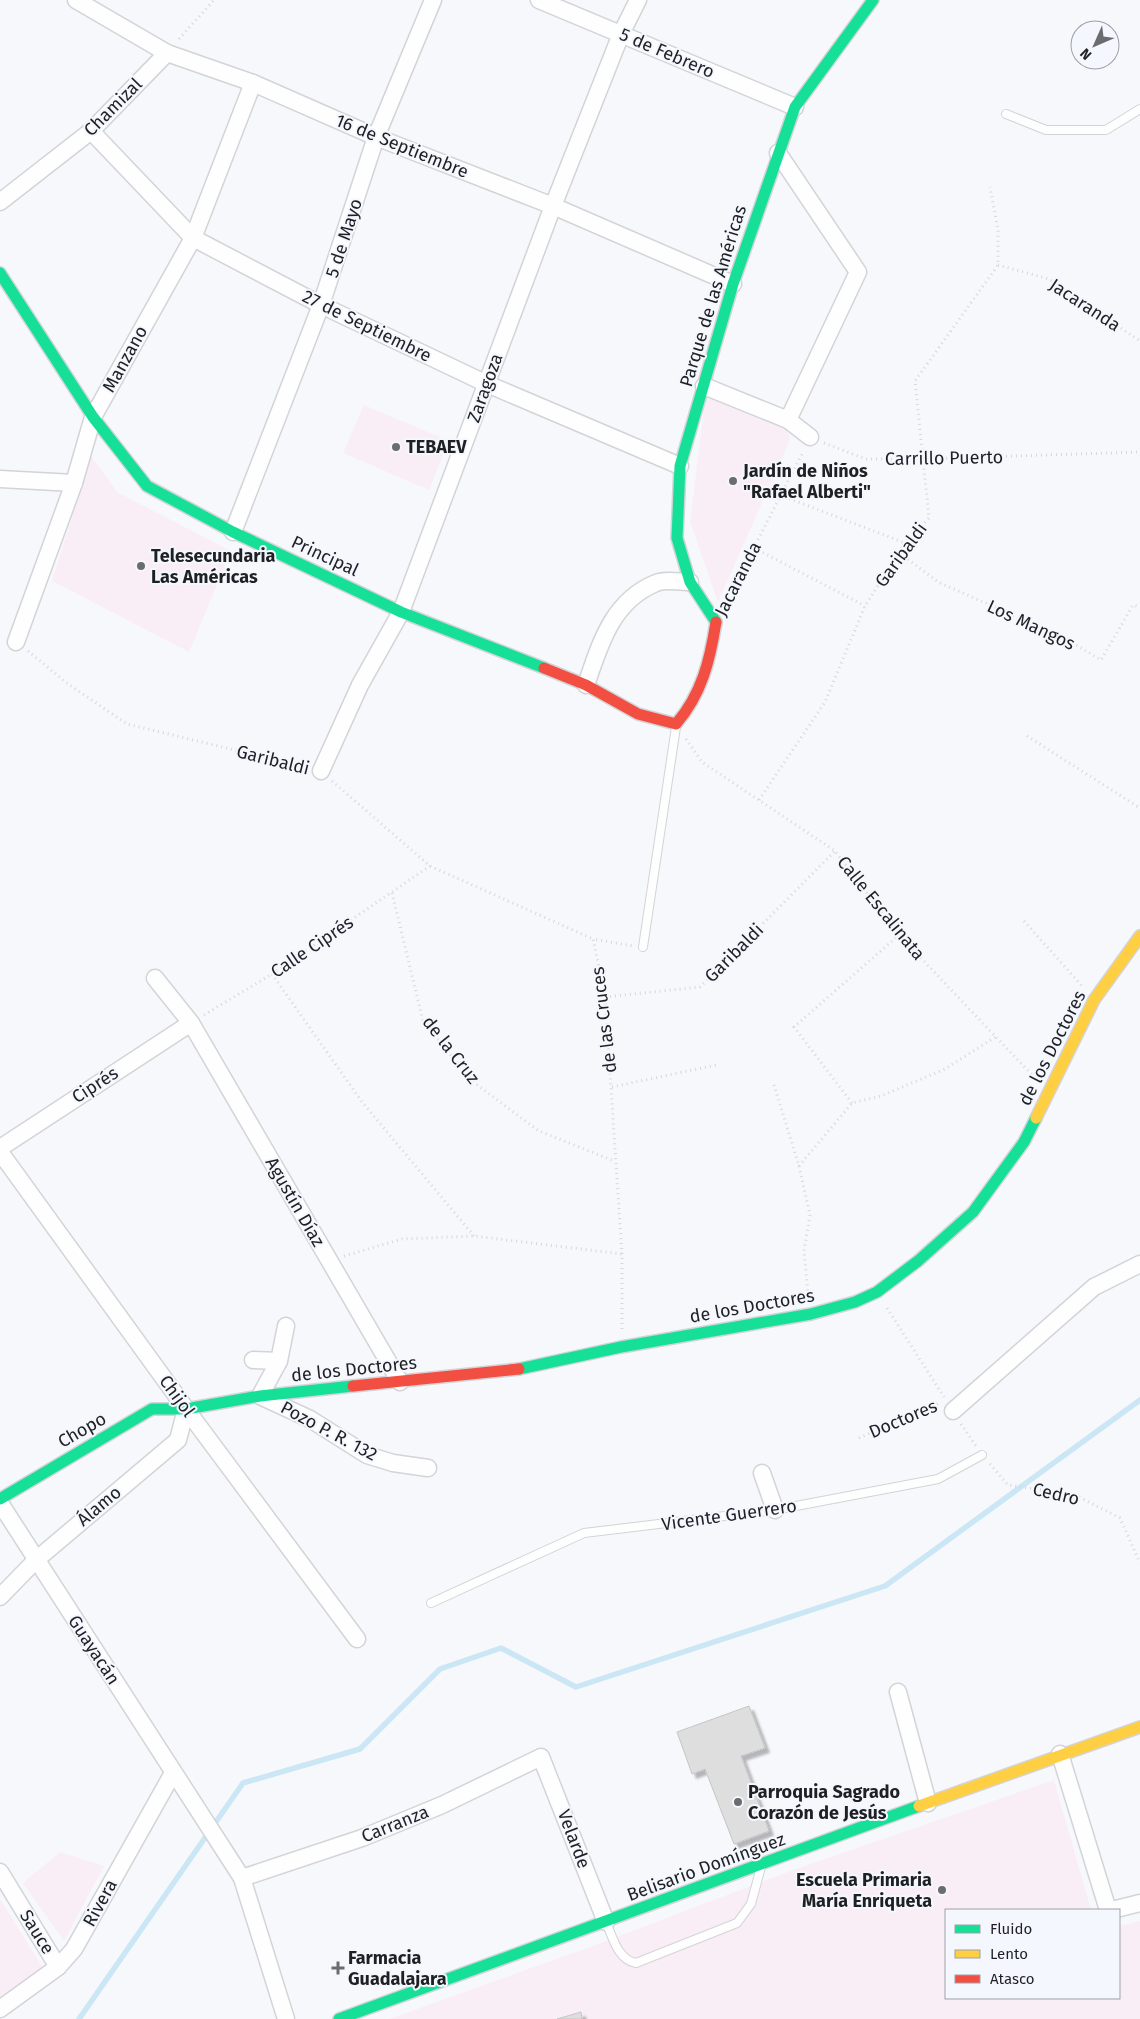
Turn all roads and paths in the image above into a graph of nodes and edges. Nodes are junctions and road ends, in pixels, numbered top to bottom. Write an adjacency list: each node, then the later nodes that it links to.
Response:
1 (76, 0): 8 (street, 16 de Septiembre)
2 (214, 0): 8 (path)
3 (433, 0): 14 (street, 5 de Mayo)
4 (539, 0): 7 (street, 5 de Febrero)
5 (638, 0): 7 (street, Zaragoza)
6 (874, 0): 10 (street, Parque de las Américas)
7 (621, 34): 10 (street, 5 de Febrero); 18 (street, Zaragoza)
8 (167, 53): 9 (street, 16 de Septiembre); 13 (street, Chamizal)
9 (253, 83): 14 (street, 16 de Septiembre); 19 (street, Manzano)
10 (795, 107): 15 (street, Parque de las Américas)
11 (1140, 109): 12 (lane)
12 (1006, 114)
13 (91, 131): 17 (street, Chamizal); 19 (street, 27 de Septiembre)
14 (376, 138): 18 (street, 16 de Septiembre); 23 (street, 5 de Mayo)
15 (778, 153): 22 (street, Parque de las Américas); 28 (street)
16 (990, 187): 20 (path)
17 (0, 202)
18 (553, 206): 22 (street, 16 de Septiembre); 25 (street, Zaragoza)
19 (193, 238): 23 (street, 27 de Septiembre); 27 (street, Manzano)
20 (998, 265): 24 (path, Jacaranda); 31 (path, Garibaldi)
21 (0, 273): 27 (street, Principal)
22 (732, 284): 26 (street, Parque de las Américas)
23 (322, 306): 25 (street, 27 de Septiembre); 36 (street, 5 de Mayo)
24 (1140, 341)
25 (487, 384): 32 (street, 27 de Septiembre); 43 (street, Zaragoza)
26 (704, 386): 28 (street); 32 (street, Parque de las Américas)
27 (93, 417): 34 (street, Manzano); 36 (street, Principal)
28 (788, 420): 29 (street)
29 (810, 437): 31 (path, Carrillo Puerto); 35 (path, Jacaranda)
30 (1140, 452): 31 (path, Carrillo Puerto)
31 (923, 459): 37 (path, Garibaldi)
32 (680, 466): 40 (street, Parque de las Américas)
33 (0, 479): 34 (street)
34 (74, 483): 45 (street, Manzano)
35 (780, 495): 37 (path); 38 (path, Jacaranda)
36 (233, 532): 43 (street, Principal)
37 (905, 543): 39 (path, Garibaldi)
38 (754, 548): 41 (path); 44 (path, Jacaranda)
39 (900, 553): 41 (path, Garibaldi); 42 (path, Los Mangos)
40 (690, 582): 44 (street, Parque de las Américas); 46 (street)
41 (864, 606): 50 (path, Garibaldi)
42 (1140, 607)
43 (401, 612): 46 (street, Principal); 49 (street, Zaragoza)
44 (716, 621): 47 (street, Jacaranda)
45 (16, 642): 49 (path, Garibaldi)
46 (586, 684): 47 (street, Principal)
47 (676, 724): 50 (path, Calle Escalinata); 59 (lane)
48 (1027, 736): 51 (path)
49 (321, 771): 53 (path, Garibaldi)
50 (759, 800): 52 (path, Calle Escalinata)
51 (1140, 808)
52 (835, 851): 56 (path, Calle Escalinata); 62 (path, Garibaldi)
53 (430, 866): 54 (path, Calle Ciprés); 58 (path, Garibaldi)
54 (392, 892): 60 (path, Calle Ciprés); 73 (path, de la Cruz)
55 (1024, 921): 63 (path)
56 (899, 936): 65 (path, Calle Escalinata); 70 (path)
57 (1140, 936): 63 (street, de los Doctores)
58 (593, 939): 59 (path, de las Cruces); 62 (path, de las Cruces)
59 (643, 947)
60 (272, 974): 64 (path, Calle Ciprés); 75 (path)
61 (155, 978): 64 (street, Agustín Díaz)
62 (605, 997): 68 (path, de las Cruces)
63 (1094, 1000): 69 (street, de los Doctores)
64 (191, 1023): 71 (street, Ciprés); 77 (street, Agustín Díaz)
65 (997, 1036): 69 (path, Calle Escalinata); 70 (path)
66 (716, 1064): 68 (path)
67 (774, 1085): 74 (path)
68 (612, 1087): 73 (path, de las Cruces)
69 (1049, 1092): 79 (street, de los Doctores)
70 (852, 1103): 74 (path)
71 (0, 1148)
72 (0, 1152): 88 (street, Chijol)
73 (615, 1161): 76 (path, de las Cruces)
74 (799, 1166): 80 (path)
75 (474, 1236): 76 (path); 77 (path)
76 (622, 1254): 82 (path, de las Cruces)
77 (329, 1260): 85 (street, Agustín Díaz)
78 (1140, 1264): 87 (street)
79 (877, 1292): 80 (street, de los Doctores); 87 (path)
80 (811, 1314): 82 (street, de los Doctores)
81 (286, 1326): 84 (street)
82 (621, 1347): 85 (street, de los Doctores)
83 (253, 1360): 84 (street)
84 (279, 1361): 86 (street)
85 (400, 1382): 86 (street, de los Doctores)
86 (260, 1396): 88 (street, de los Doctores); 91 (street, Pozo P. R. 132)
87 (950, 1406): 89 (path, Doctores); 90 (path)
88 (186, 1409): 93 (street, Chopo); 96 (street, Álamo); 100 (street, Chijol)
89 (859, 1438)
90 (982, 1455): 95 (lane, Vicente Guerrero); 97 (path, Cedro)
91 (428, 1468)
92 (762, 1473): 95 (street)
93 (0, 1498)
94 (0, 1503): 96 (street, Guayacán)
95 (775, 1510): 99 (lane, Vicente Guerrero)
96 (36, 1560): 98 (street, Álamo); 105 (street, Guayacán)
97 (1140, 1564)
98 (0, 1597)
99 (432, 1603)
100 (357, 1639)
101 (898, 1692): 106 (street)
102 (1140, 1726): 103 (street, Belisario Domínguez)
103 (1060, 1754): 106 (street, Belisario Domínguez); 111 (street)
104 (542, 1756): 109 (street, Carranza); 113 (street, Velarde)
105 (173, 1773): 109 (street, Guayacán); 114 (street, Rivera)
106 (928, 1803): 107 (street, Belisario Domínguez)
107 (761, 1865): 113 (street, Belisario Domínguez); 113 (lane)
108 (0, 1872): 114 (street, Sauce)
109 (242, 1878): 116 (street, Guayacán)
110 (1140, 1903): 112 (street)
111 (1108, 1909)
112 (1116, 1909)
113 (606, 1922): 117 (street, Belisario Domínguez)
114 (58, 1967): 115 (street, Rivera)
115 (0, 2009)
116 (286, 2019)
117 (339, 2019)

